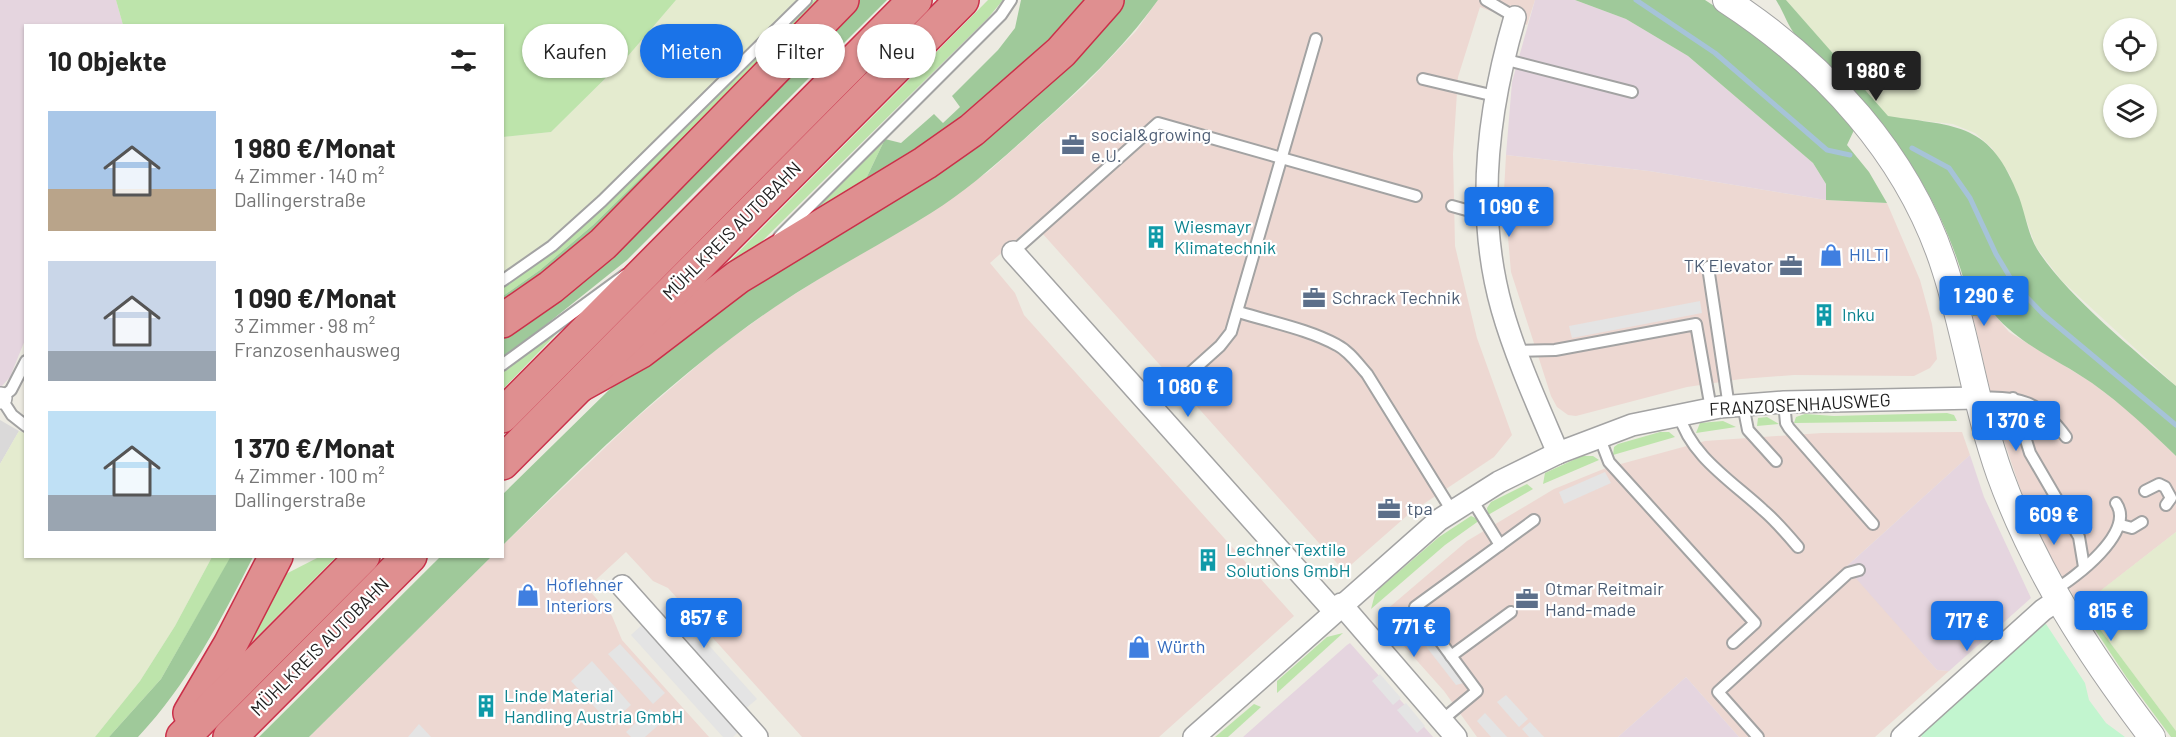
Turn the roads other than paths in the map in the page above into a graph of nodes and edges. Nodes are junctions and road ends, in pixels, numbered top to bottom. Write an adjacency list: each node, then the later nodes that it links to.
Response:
1 (806, 0): 23 (lane)
2 (842, 0): 25 (highway)
3 (915, 0): 20 (highway, MÜHLKREIS AUTOBAHN)
4 (962, 0): 29 (highway, MÜHLKREIS AUTOBAHN)
5 (1011, 0): 22 (lane)
6 (1107, 0): 22 (highway)
7 (1486, 0): 9 (lane)
8 (1726, 0): 31 (street)
9 (1515, 17): 11 (street)
10 (1316, 39): 15 (lane)
11 (1503, 59): 13 (lane); 14 (street)
12 (1423, 79): 14 (lane)
13 (1632, 92)
14 (1495, 96): 18 (street)
15 (1282, 159): 16 (lane); 19 (lane); 24 (lane)
16 (1416, 196)
17 (1452, 206): 18 (lane)
18 (1488, 216): 26 (street)
19 (1013, 252): 34 (street)
20 (662, 256): 27 (lane); 36 (highway, MÜHLKREIS AUTOBAHN)
21 (1708, 267): 35 (lane)
22 (738, 277): 29 (highway)
23 (504, 280)
24 (1239, 312): 34 (lane); 48 (lane)
25 (504, 320)
26 (1517, 351): 35 (lane); 41 (street)
27 (504, 363)
28 (24, 365): 30 (lane)
29 (580, 385): 42 (highway, MÜHLKREIS AUTOBAHN)
30 (1, 398): 38 (lane)
31 (1977, 398): 32 (lane); 33 (street, FRANZOSENHAUSWEG); 61 (street)
32 (2013, 398): 40 (lane); 58 (lane)
33 (1784, 402): 35 (street, FRANZOSENHAUSWEG); 51 (lane)
34 (1152, 407): 62 (street)
35 (1728, 407): 37 (street, FRANZOSENHAUSWEG); 43 (lane)
36 (504, 414)
37 (1679, 414): 39 (street, FRANZOSENHAUSWEG); 54 (lane)
38 (24, 424)
39 (1599, 436): 41 (street, FRANZOSENHAUSWEG); 64 (lane)
40 (2066, 437)
41 (1558, 453): 45 (street, FRANZOSENHAUSWEG)
42 (504, 461)
43 (1776, 461)
44 (2145, 491): 46 (lane)
45 (1471, 498): 48 (street, FRANZOSENHAUSWEG); 53 (lane)
46 (2166, 505)
47 (2121, 506): 52 (lane)
48 (1452, 511): 62 (street, FRANZOSENHAUSWEG)
49 (1534, 520): 53 (lane)
50 (2142, 522): 52 (lane)
51 (1873, 524)
52 (2121, 525): 58 (lane)
53 (1500, 545): 65 (lane)
54 (1798, 547)
55 (361, 558): 68 (highway, MÜHLKREIS AUTOBAHN)
56 (408, 558): 69 (highway, MÜHLKREIS AUTOBAHN)
57 (280, 559): 67 (highway)
58 (2084, 567): 61 (lane)
59 (1859, 570): 73 (lane)
60 (622, 586): 70 (street)
61 (2055, 595): 74 (street); 75 (street)
62 (1338, 608): 66 (street); 71 (street, FRANZOSENHAUSWEG)
63 (1511, 612): 65 (lane)
64 (1733, 643)
65 (1451, 656): 66 (lane)
66 (1442, 720): 72 (street)
67 (177, 737)
68 (183, 737)
69 (230, 737)
70 (757, 737)
71 (1194, 737)
72 (1456, 737)
73 (1758, 737)
74 (1902, 737)
75 (2152, 737)

